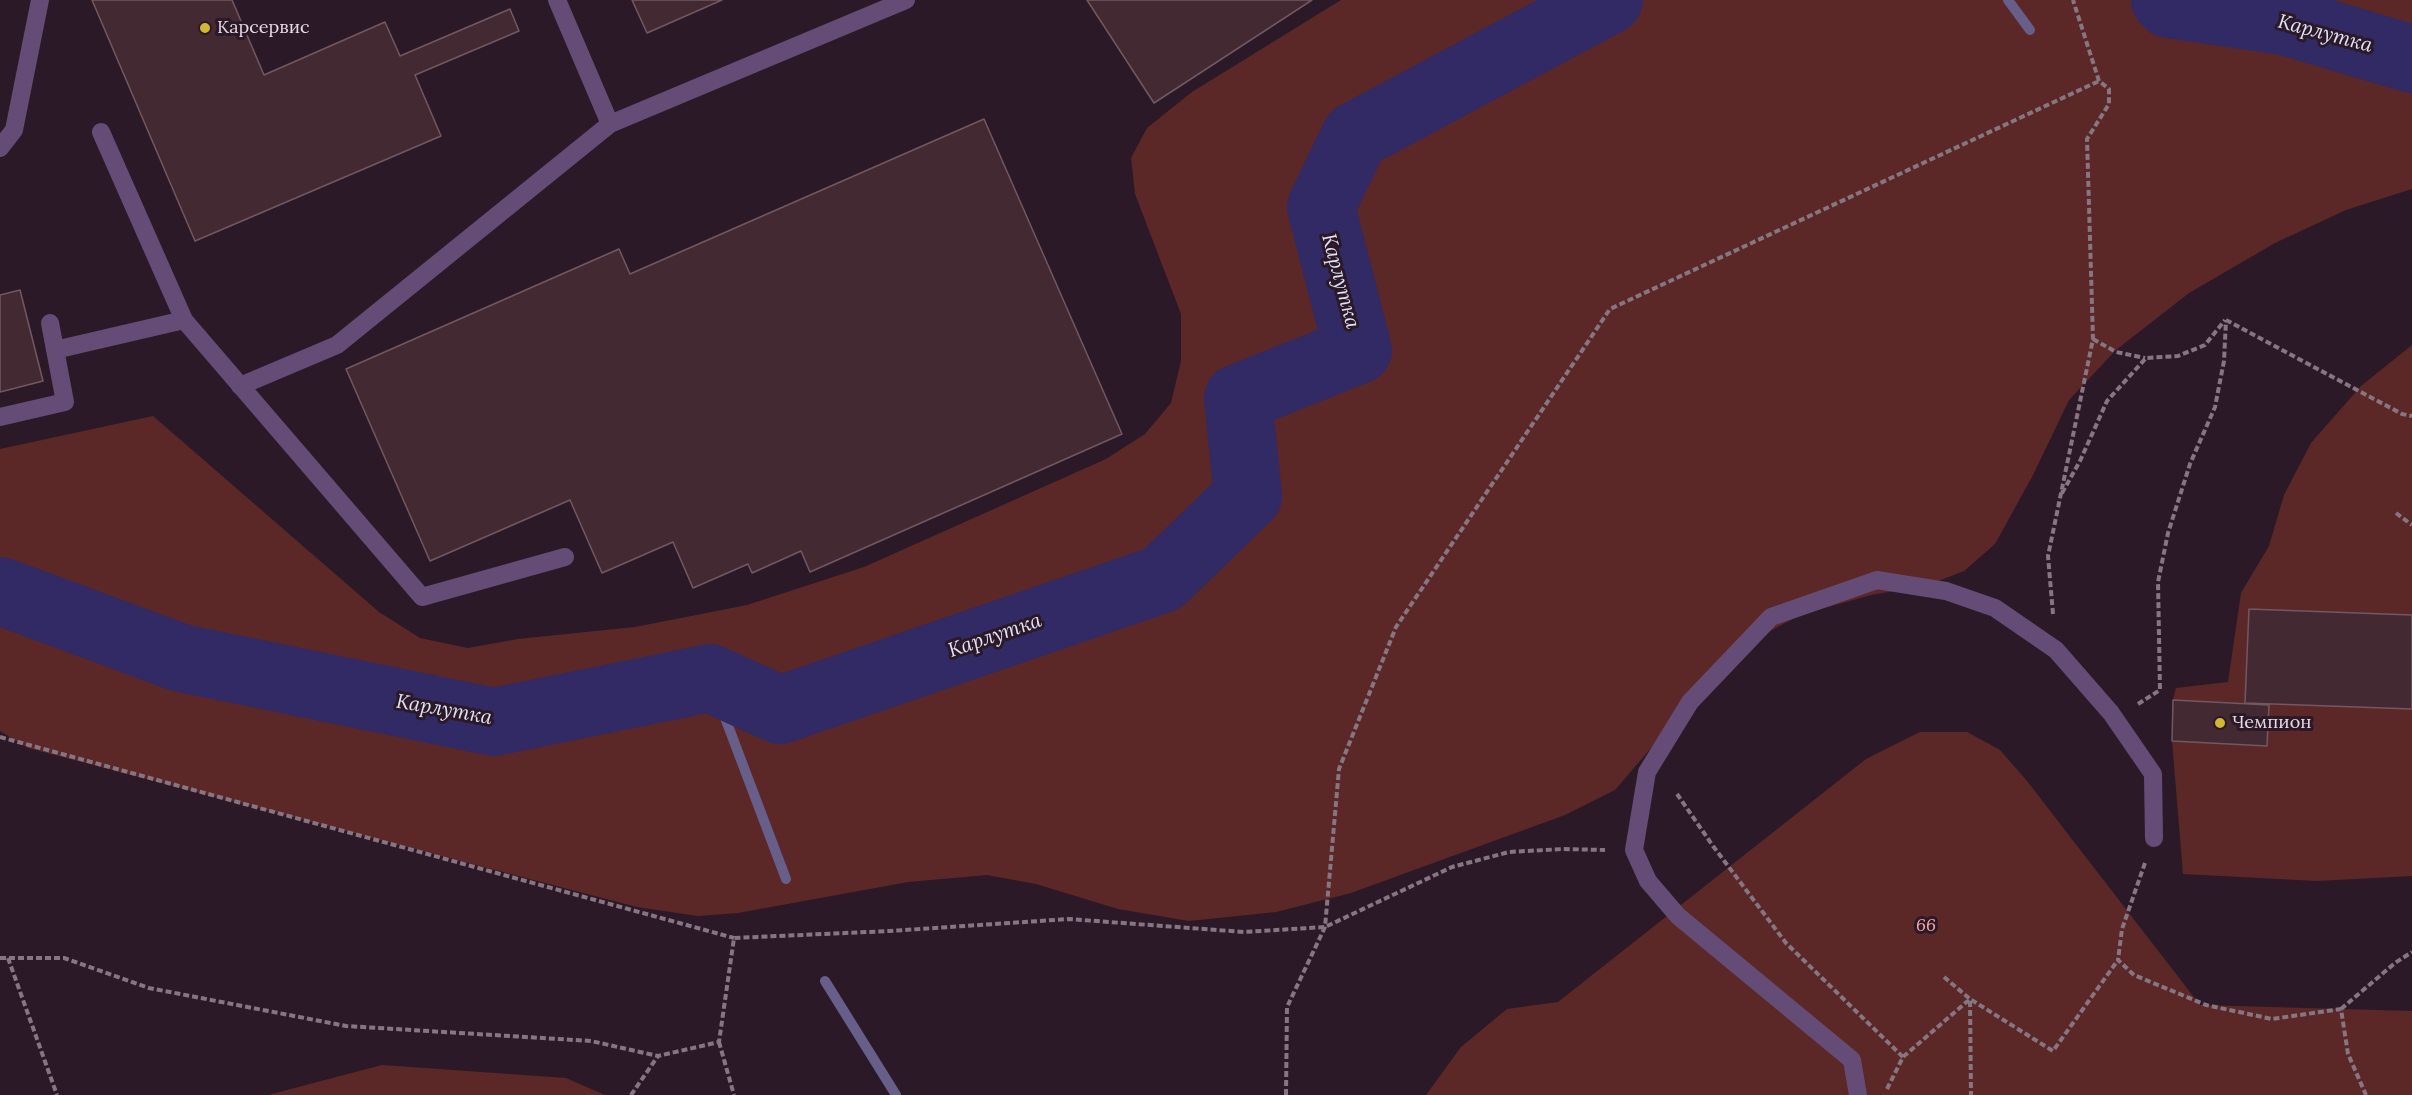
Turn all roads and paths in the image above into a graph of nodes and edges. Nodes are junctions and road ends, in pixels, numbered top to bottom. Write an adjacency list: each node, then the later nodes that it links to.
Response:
1 (40, 0): 8 (lane)
2 (557, 0): 6 (lane)
3 (906, 0): 6 (lane)
4 (2073, 1): 5 (path)
5 (2099, 81): 12 (path); 28 (path)
6 (610, 124): 15 (lane)
7 (101, 132): 9 (lane)
8 (0, 148)
9 (184, 320): 13 (lane); 15 (lane)
10 (2226, 320): 14 (path); 16 (path); 23 (path)
11 (50, 323): 13 (lane)
12 (2093, 339): 14 (path); 18 (path)
13 (56, 350): 17 (lane)
14 (2146, 358): 18 (path)
15 (240, 386): 21 (lane)
16 (2412, 416)
17 (0, 417)
18 (2061, 496): 22 (path)
19 (2396, 513): 20 (path)
20 (2412, 525)
21 (565, 557)
22 (2056, 650): 23 (lane); 27 (lane)
23 (2114, 719): 26 (lane)
24 (0, 736): 29 (path)
25 (1677, 794): 39 (path)
26 (2154, 838): 33 (path)
27 (1634, 850): 28 (path); 44 (lane)
28 (1325, 927): 29 (path); 43 (path)
29 (734, 938): 37 (path)
30 (2412, 952): 36 (path)
31 (0, 958): 32 (path)
32 (8, 958): 38 (path); 40 (path)
33 (2118, 960): 35 (path); 36 (path)
34 (1944, 977): 35 (path)
35 (1970, 999): 39 (path); 46 (path)
36 (2341, 1009): 47 (path)
37 (719, 1042): 38 (path); 42 (path)
38 (658, 1056): 41 (path)
39 (1903, 1057): 45 (path)
40 (57, 1095)
41 (631, 1095)
42 (734, 1095)
43 (1286, 1095)
44 (1858, 1095)
45 (1883, 1095)
46 (1971, 1095)
47 (2366, 1095)

